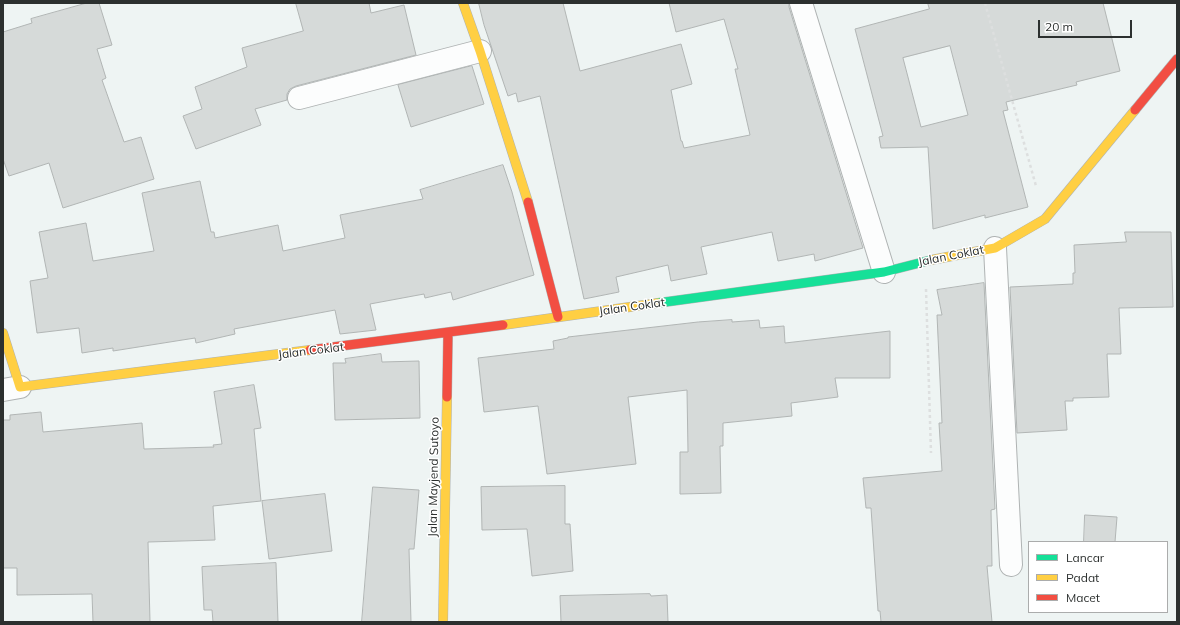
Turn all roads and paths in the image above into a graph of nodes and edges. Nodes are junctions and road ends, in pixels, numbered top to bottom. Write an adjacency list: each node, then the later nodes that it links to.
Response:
1 (463, 3): 4 (street)
2 (801, 3): 10 (street)
3 (985, 3): 7 (path)
4 (480, 51): 6 (street); 11 (street)
5 (1177, 59): 7 (street, Jalan Coklat)
6 (299, 98)
7 (1045, 219): 8 (street, Jalan Coklat)
8 (995, 248): 9 (street, Jalan Coklat); 16 (street)
9 (925, 261): 10 (street, Jalan Coklat); 15 (path)
10 (884, 272): 11 (street, Jalan Coklat)
11 (558, 317): 13 (street, Jalan Coklat)
12 (3, 333): 14 (street)
13 (448, 333): 14 (street, Jalan Coklat); 17 (street, Jalan Mayjend Sutoyo)
14 (11, 388)
15 (931, 453)
16 (1011, 565)
17 (443, 622)

